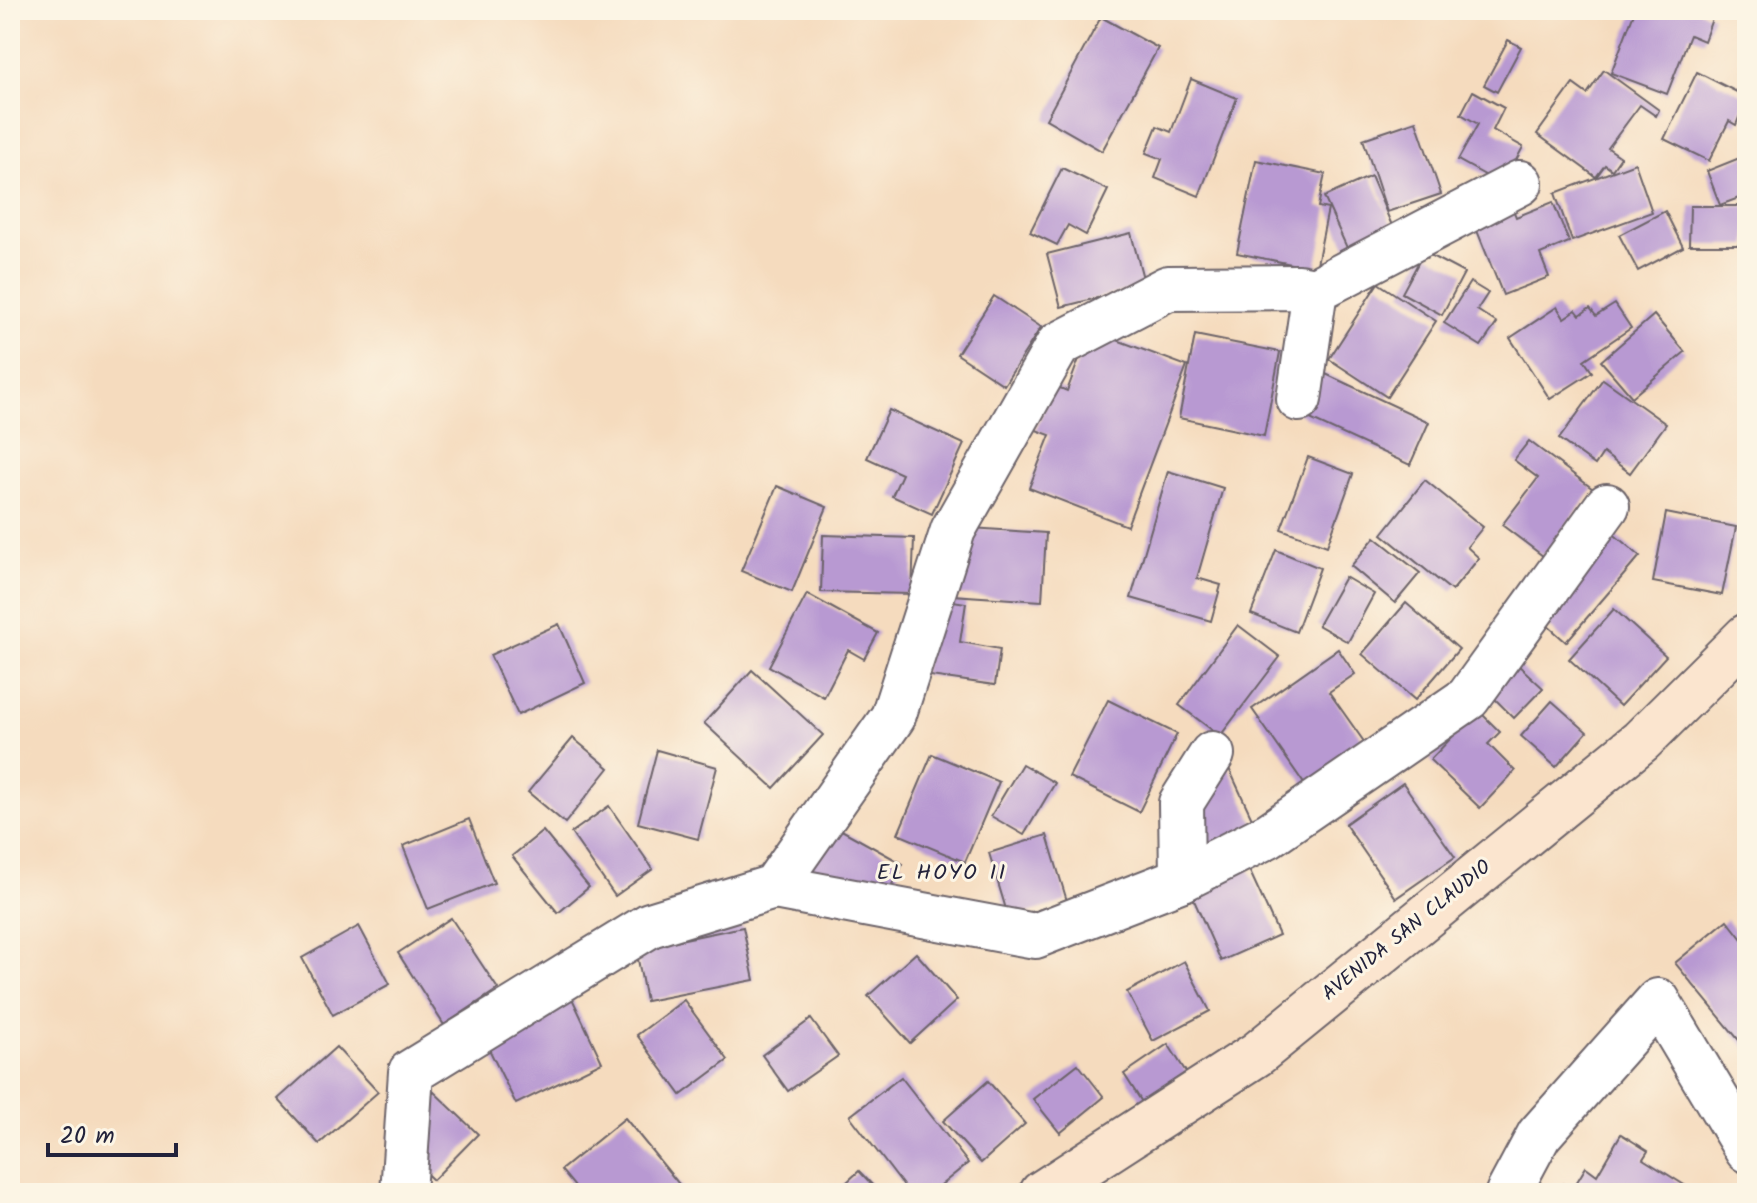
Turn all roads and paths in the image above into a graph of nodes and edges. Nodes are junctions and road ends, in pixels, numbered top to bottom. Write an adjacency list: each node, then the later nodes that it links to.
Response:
1 (1520, 183): 2 (street)
2 (1315, 290): 3 (street); 8 (street)
3 (1299, 399)
4 (1607, 506): 7 (street)
5 (1747, 636): 11 (street, AVENIDA SAN CLAUDIO)
6 (1212, 754): 7 (street)
7 (1182, 879): 8 (street)
8 (774, 887): 10 (street)
9 (1747, 1150): 12 (street)
10 (403, 1193)
11 (1042, 1193)
12 (1508, 1193)

